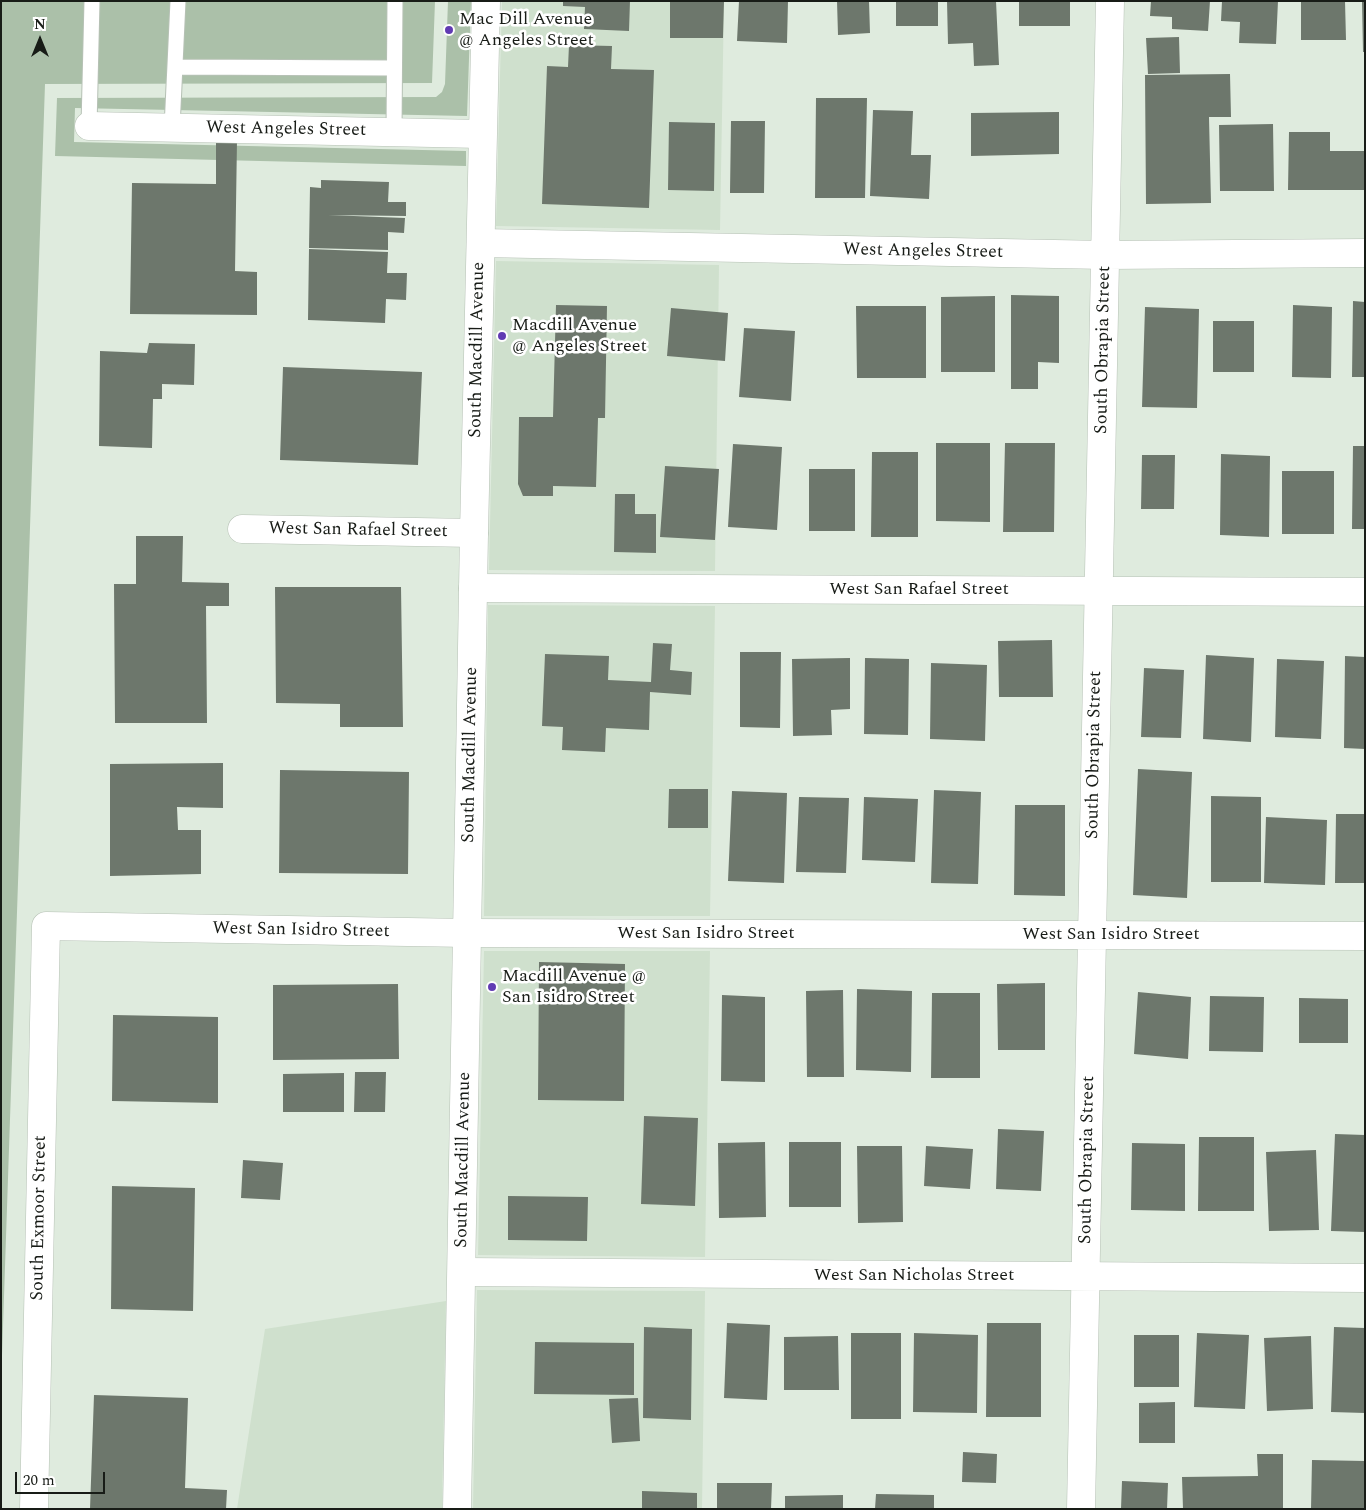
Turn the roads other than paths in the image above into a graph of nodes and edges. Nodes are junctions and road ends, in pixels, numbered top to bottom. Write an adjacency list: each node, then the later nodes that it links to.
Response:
1 (92, 1): 8 (lane)
2 (178, 1): 6 (lane)
3 (395, 1): 7 (lane)
4 (486, 1): 11 (street, South Macdill Avenue)
5 (1110, 1): 14 (street, South Obrapia Street)
6 (175, 67): 7 (lane); 9 (lane)
7 (393, 68): 10 (lane)
8 (89, 126): 9 (street, West Angeles Street)
9 (172, 128): 10 (street, West Angeles Street)
10 (394, 132): 11 (street, West Angeles Street)
11 (482, 134): 12 (street, South Macdill Avenue)
12 (481, 243): 14 (street, West Angeles Street); 16 (street, South Macdill Avenue)
13 (1365, 253): 14 (street, West Angeles Street)
14 (1106, 255): 18 (street, South Obrapia Street)
15 (242, 529): 16 (street, West San Rafael Street)
16 (474, 533): 17 (street, South Macdill Avenue)
17 (473, 588): 18 (street, West San Rafael Street); 21 (street, South Macdill Avenue)
18 (1098, 591): 19 (street, West San Rafael Street); 22 (street, South Obrapia Street)
19 (1365, 592)
20 (46, 926): 21 (street, West San Isidro Street); 27 (street, South Exmoor Street)
21 (468, 933): 22 (street, West San Isidro Street); 24 (street, South Macdill Avenue)
22 (1092, 934): 23 (street, West San Isidro Street); 25 (street, South Obrapia Street)
23 (1365, 936)
24 (462, 1272): 25 (street, West San Nicholas Street); 28 (street, South Macdill Avenue)
25 (1085, 1277): 26 (street, West San Nicholas Street); 29 (street, South Obrapia Street)
26 (1365, 1278)
27 (34, 1509)
28 (457, 1509)
29 (1081, 1509)

